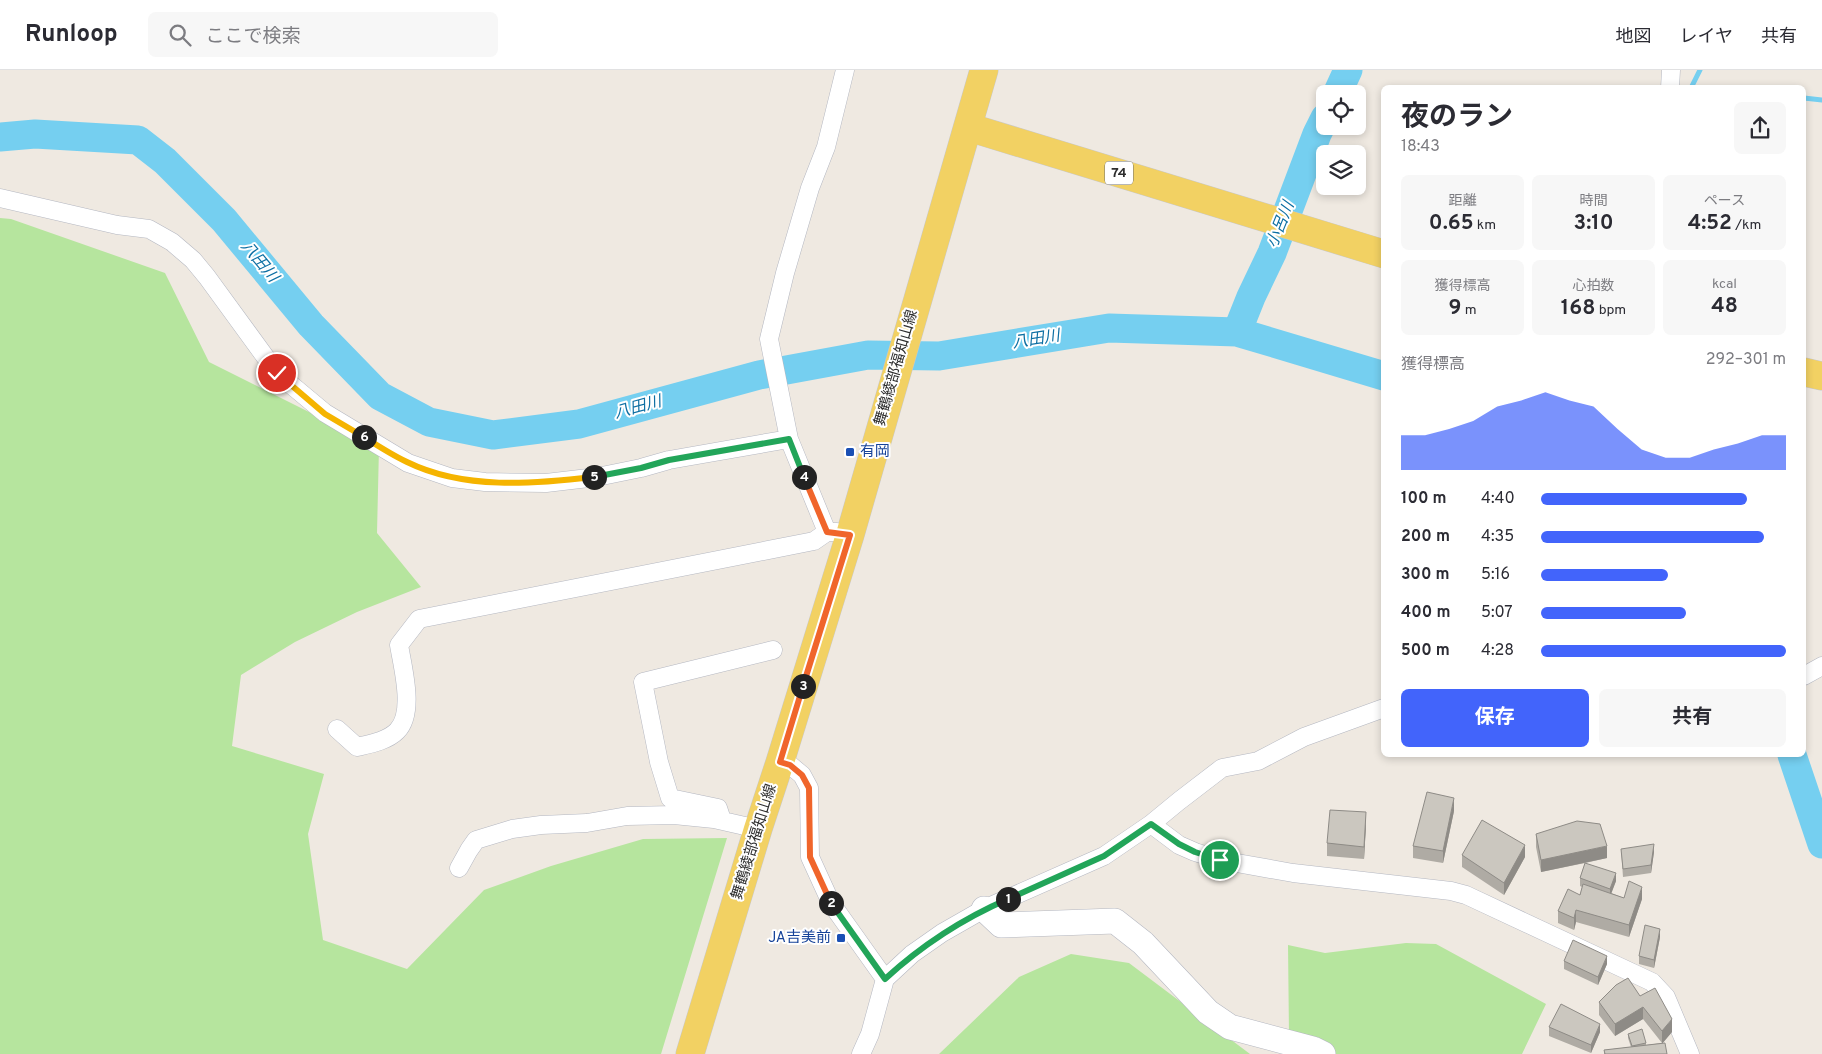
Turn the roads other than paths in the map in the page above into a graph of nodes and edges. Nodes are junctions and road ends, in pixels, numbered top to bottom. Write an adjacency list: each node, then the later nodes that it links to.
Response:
1 (845, 70): 10 (street)
2 (984, 70): 5 (main road, 舞鶴綾部福知山線)
3 (1671, 70): 4 (street)
4 (1670, 85)
5 (968, 126): 7 (main road, 74); 11 (main road, 舞鶴綾部福知山線)
6 (0, 198): 10 (street)
7 (1381, 253)
8 (1806, 372): 9 (main road)
9 (1822, 376)
10 (789, 439): 11 (street)
11 (838, 534): 16 (street); 17 (main road, 舞鶴綾部福知山線)
12 (773, 650): 18 (street)
13 (1822, 666): 14 (street)
14 (1806, 675)
15 (1381, 709): 19 (street)
16 (337, 729)
17 (780, 762): 20 (main road, 舞鶴綾部福知山線); 23 (street)
18 (722, 820): 20 (street); 21 (street)
19 (1151, 824): 22 (street); 27 (street)
20 (758, 829): 24 (main road, 舞鶴綾部福知山線)
21 (459, 868)
22 (984, 909): 23 (street); 26 (street)
23 (885, 979): 25 (street)
24 (690, 1054)
25 (862, 1054)
26 (1323, 1054)
27 (1690, 1054)

